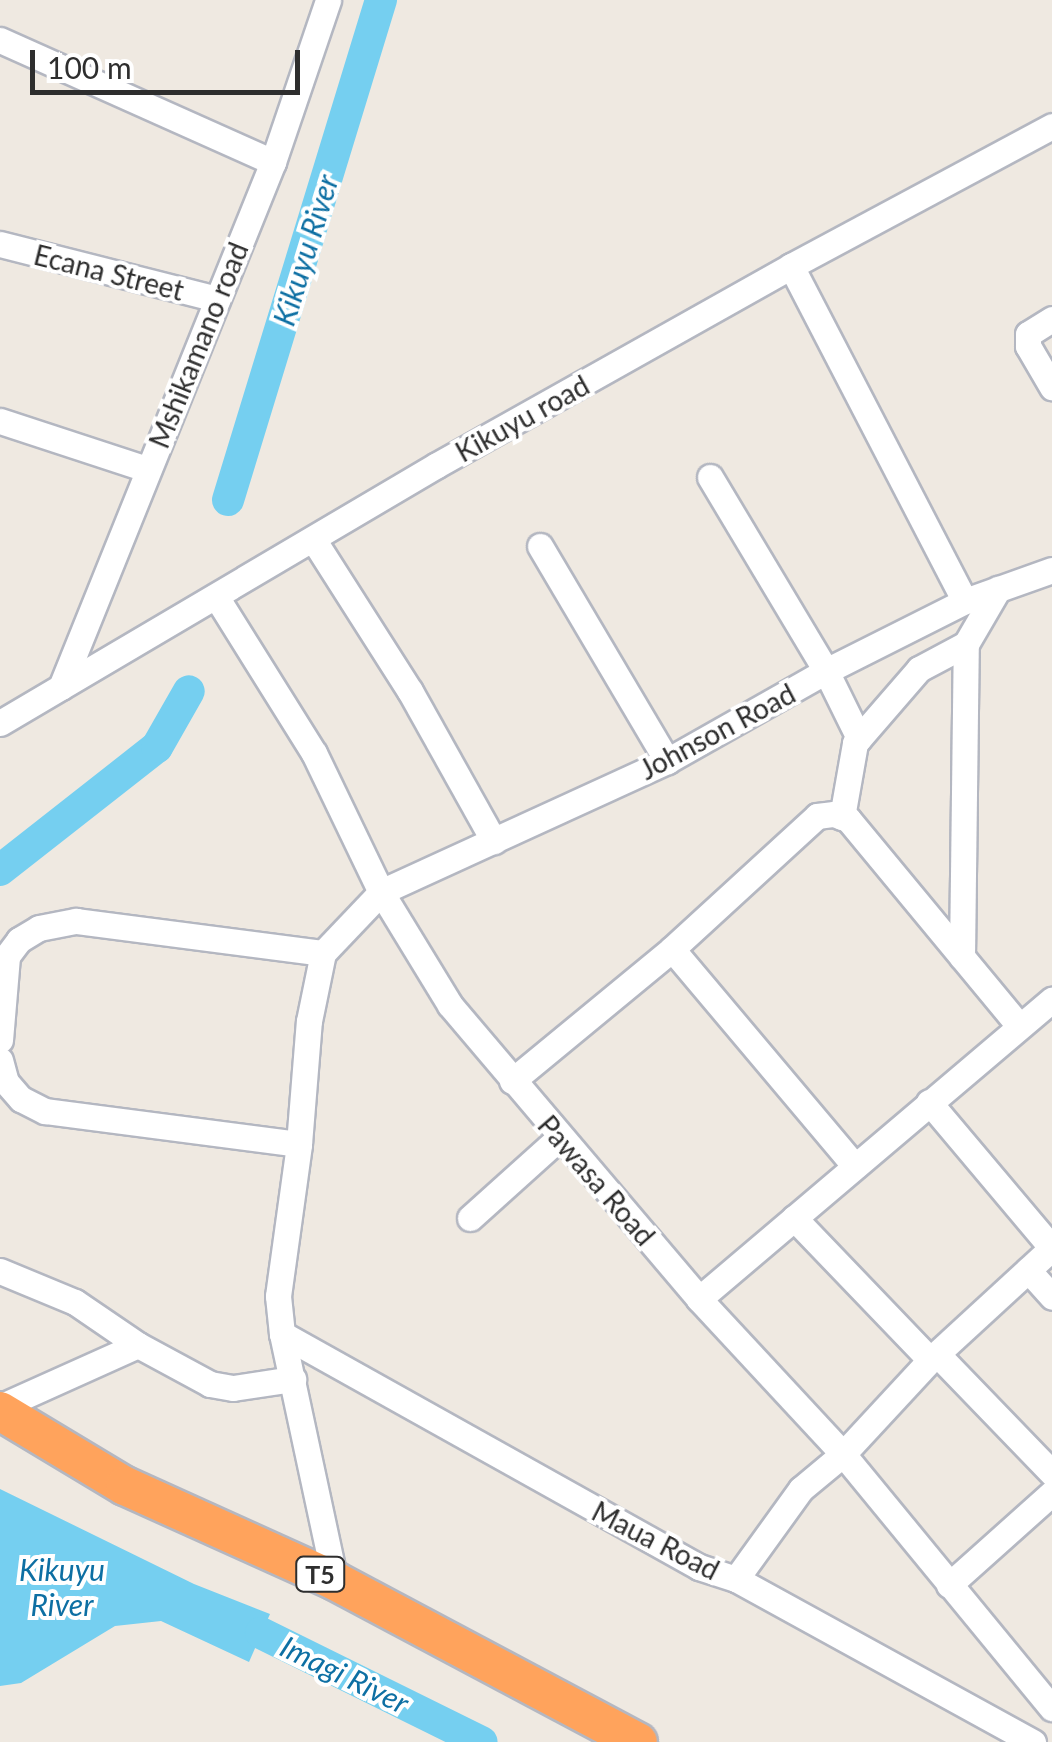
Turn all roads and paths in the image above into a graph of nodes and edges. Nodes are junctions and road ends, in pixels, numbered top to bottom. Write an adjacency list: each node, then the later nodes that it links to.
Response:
1 (328, 0): 4 (street, Mshikamano road)
2 (0, 40): 4 (street)
3 (1052, 126): 6 (street, Kikuyu road)
4 (273, 162): 7 (street, Mshikamano road)
5 (0, 244): 7 (street, Ecana Street)
6 (791, 266): 13 (street, Kikuyu road); 18 (street)
7 (218, 299): 11 (street, Mshikamano road)
8 (1052, 318): 9 (street)
9 (1052, 388)
10 (0, 421): 11 (street)
11 (147, 469): 21 (street, Mshikamano road)
12 (710, 477): 20 (street)
13 (314, 539): 17 (street, Kikuyu road); 26 (street)
14 (540, 546): 24 (street)
15 (1052, 570): 16 (street, Johnson Road)
16 (998, 589): 18 (street, Johnson Road); 19 (street)
17 (217, 598): 21 (street, Kikuyu road); 27 (street, Pawasa Road)
18 (965, 600): 20 (street, Johnson Road)
19 (966, 644): 23 (street); 30 (street)
20 (826, 671): 23 (street); 24 (street, Johnson Road)
21 (61, 687): 22 (street, Kikuyu road)
22 (0, 723)
23 (858, 738): 25 (street)
24 (666, 761): 26 (street, Johnson Road)
25 (842, 817): 28 (street); 30 (street)
26 (494, 841): 27 (street, Johnson Road)
27 (381, 892): 29 (street); 35 (street, Pawasa Road)
28 (672, 950): 35 (street); 39 (street)
29 (324, 953): 33 (street); 38 (street)
30 (962, 957): 32 (street)
31 (1052, 1000): 32 (street)
32 (1019, 1026): 36 (street)
33 (0, 1040)
34 (0, 1060): 38 (street)
35 (512, 1081): 37 (street, Pawasa Road)
36 (929, 1102): 39 (street); 42 (street)
37 (560, 1137): 40 (street); 46 (street, Pawasa Road)
38 (299, 1144): 47 (street)
39 (855, 1166): 41 (street)
40 (470, 1218)
41 (794, 1218): 46 (street); 49 (street)
42 (1052, 1248): 43 (street)
43 (1028, 1270): 45 (street); 49 (street)
44 (0, 1272): 48 (street)
45 (1052, 1297)
46 (699, 1298): 52 (street, Pawasa Road)
47 (282, 1334): 50 (street); 55 (street, Maua Road)
48 (138, 1345): 50 (street); 51 (street)
49 (934, 1357): 52 (street); 53 (street)
50 (293, 1379): 56 (street)
51 (0, 1409): 56 (highway, T5)
52 (843, 1454): 55 (street); 57 (street, Pawasa Road)
53 (1052, 1473)
54 (1052, 1493): 57 (street)
55 (736, 1579): 60 (street, Maua Road)
56 (335, 1580): 59 (highway, T5)
57 (949, 1585): 58 (street, Pawasa Road)
58 (1052, 1708)
59 (638, 1742)
60 (1032, 1742)

